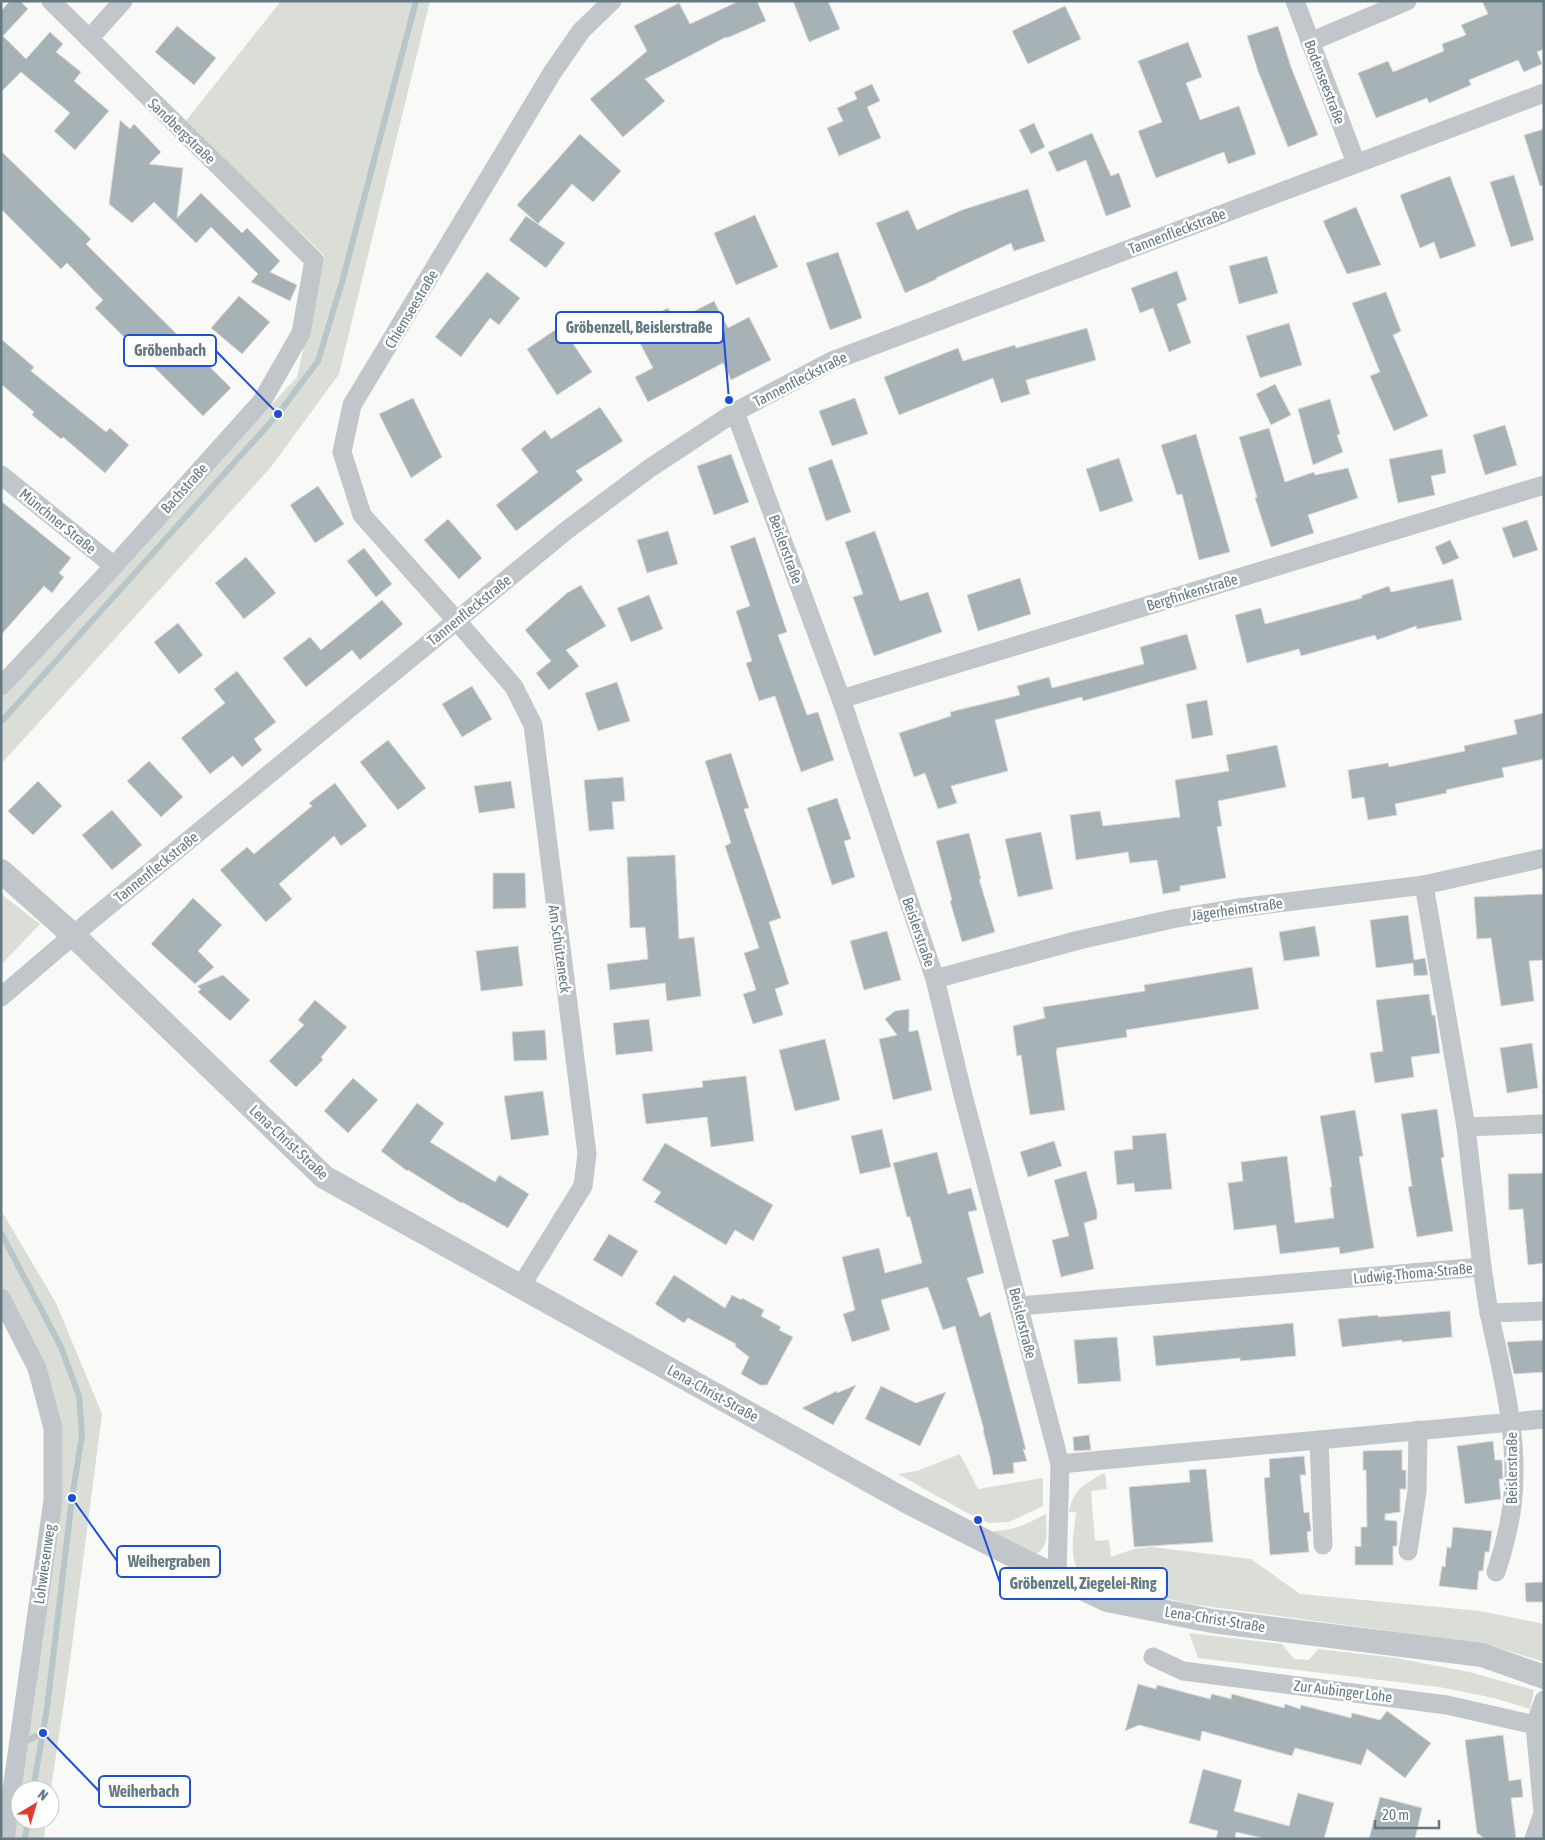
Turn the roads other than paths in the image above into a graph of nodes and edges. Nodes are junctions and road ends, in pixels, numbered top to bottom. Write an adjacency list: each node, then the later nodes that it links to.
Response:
1 (51, 1): 6 (street, Sandbergstraße)
2 (123, 1): 6 (street)
3 (612, 1): 15 (street, Chiemseestraße)
4 (1295, 1): 7 (street, Bodenseestraße)
5 (1407, 1): 7 (street)
6 (89, 39): 10 (street, Sandbergstraße)
7 (1310, 42): 9 (street, Bodenseestraße)
8 (1544, 93): 9 (street, Tannenfleckstraße)
9 (1356, 163): 11 (street, Tannenfleckstraße)
10 (314, 260): 14 (street, Bachstraße)
11 (735, 412): 15 (street, Tannenfleckstraße); 17 (street, Beislerstraße)
12 (1, 475): 14 (street, Münchner Straße)
13 (1544, 485): 17 (street, Bergfinkenstraße)
14 (114, 566): 16 (street, Bachstraße)
15 (456, 620): 21 (street, Tannenfleckstraße); 27 (street, Am Schützeneck)
16 (1, 686)
17 (841, 699): 22 (street, Beislerstraße)
18 (1544, 858): 20 (street, Jägerheimstraße)
19 (1, 871): 21 (street, Lena-Christ-Straße)
20 (1424, 885): 22 (street, Jägerheimstraße); 25 (street, Ludwig-Thoma-Straße)
21 (73, 935): 23 (street); 27 (street, Lena-Christ-Straße)
22 (935, 979): 29 (street, Beislerstraße)
23 (1, 997)
24 (1544, 1124): 25 (street)
25 (1466, 1128): 26 (street, Ludwig-Thoma-Straße)
26 (1482, 1267): 29 (street, Ludwig-Thoma-Straße); 31 (street, Beislerstraße)
27 (521, 1286): 40 (street, Lena-Christ-Straße)
28 (1, 1298): 45 (street, Lohwiesenweg)
29 (1019, 1306): 36 (street, Beislerstraße)
30 (1544, 1311): 31 (street)
31 (1489, 1314): 33 (street, Beislerstraße)
32 (1544, 1419): 33 (street)
33 (1511, 1422): 34 (street, Beislerstraße); 39 (street, Beislerstraße)
34 (1418, 1430): 35 (street, Beislerstraße); 38 (street)
35 (1319, 1440): 36 (street, Beislerstraße); 37 (street)
36 (1060, 1464): 40 (street, Beislerstraße)
37 (1323, 1545)
38 (1408, 1551)
39 (1496, 1572)
40 (1057, 1575): 42 (street, Lena-Christ-Straße)
41 (1153, 1657): 44 (street, Zur Aubinger Lohe)
42 (1544, 1677)
43 (1544, 1700): 44 (street)
44 (1535, 1725): 46 (street)
45 (5, 1839)
46 (1534, 1839)

